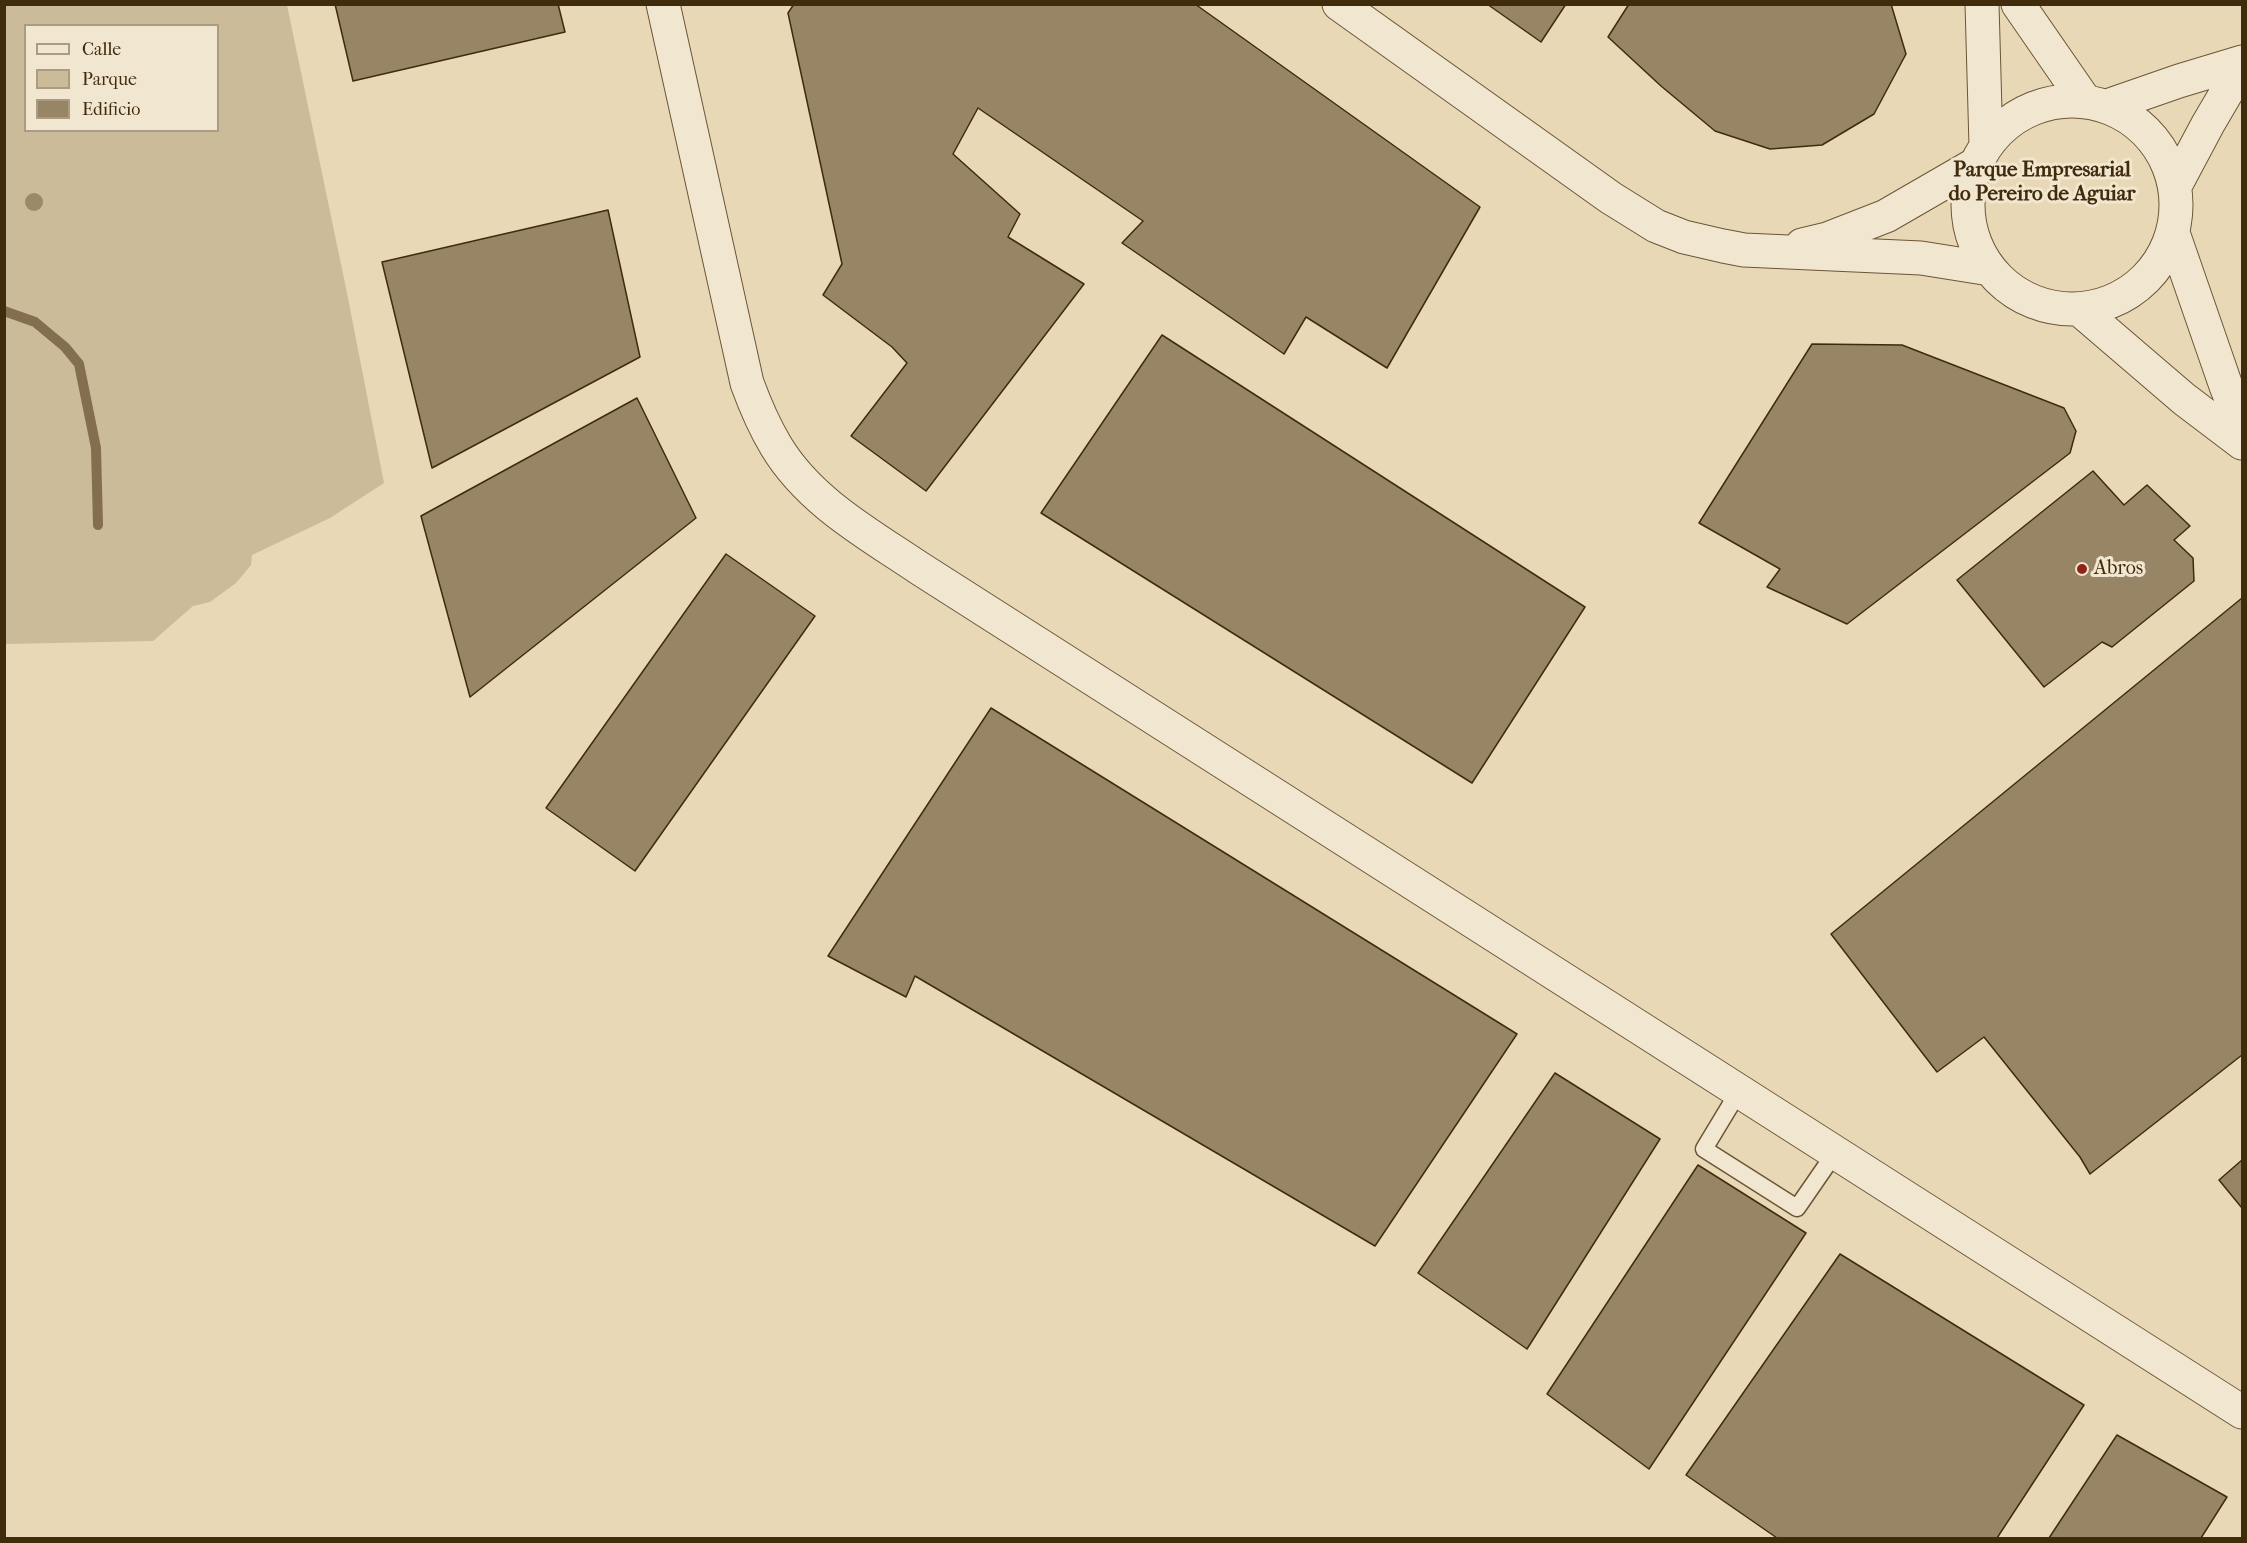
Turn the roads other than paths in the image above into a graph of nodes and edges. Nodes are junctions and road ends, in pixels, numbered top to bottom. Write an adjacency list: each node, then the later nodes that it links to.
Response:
1 (663, 4): 15 (street)
2 (1339, 4): 10 (street)
3 (1982, 4): 7 (street)
4 (2018, 4): 6 (street)
5 (2242, 64): 6 (street); 8 (street)
6 (2096, 104): 7 (street); 8 (street)
7 (1981, 155): 10 (street); 11 (street)
8 (2175, 186): 9 (street)
9 (2173, 233): 12 (street); 13 (street)
10 (1780, 251): 11 (street)
11 (1990, 269): 12 (street)
12 (2079, 309): 14 (street)
13 (2242, 427)
14 (2242, 442)
15 (1739, 1091): 16 (street); 16 (lane)
16 (1835, 1153): 17 (street)
17 (2242, 1412)

